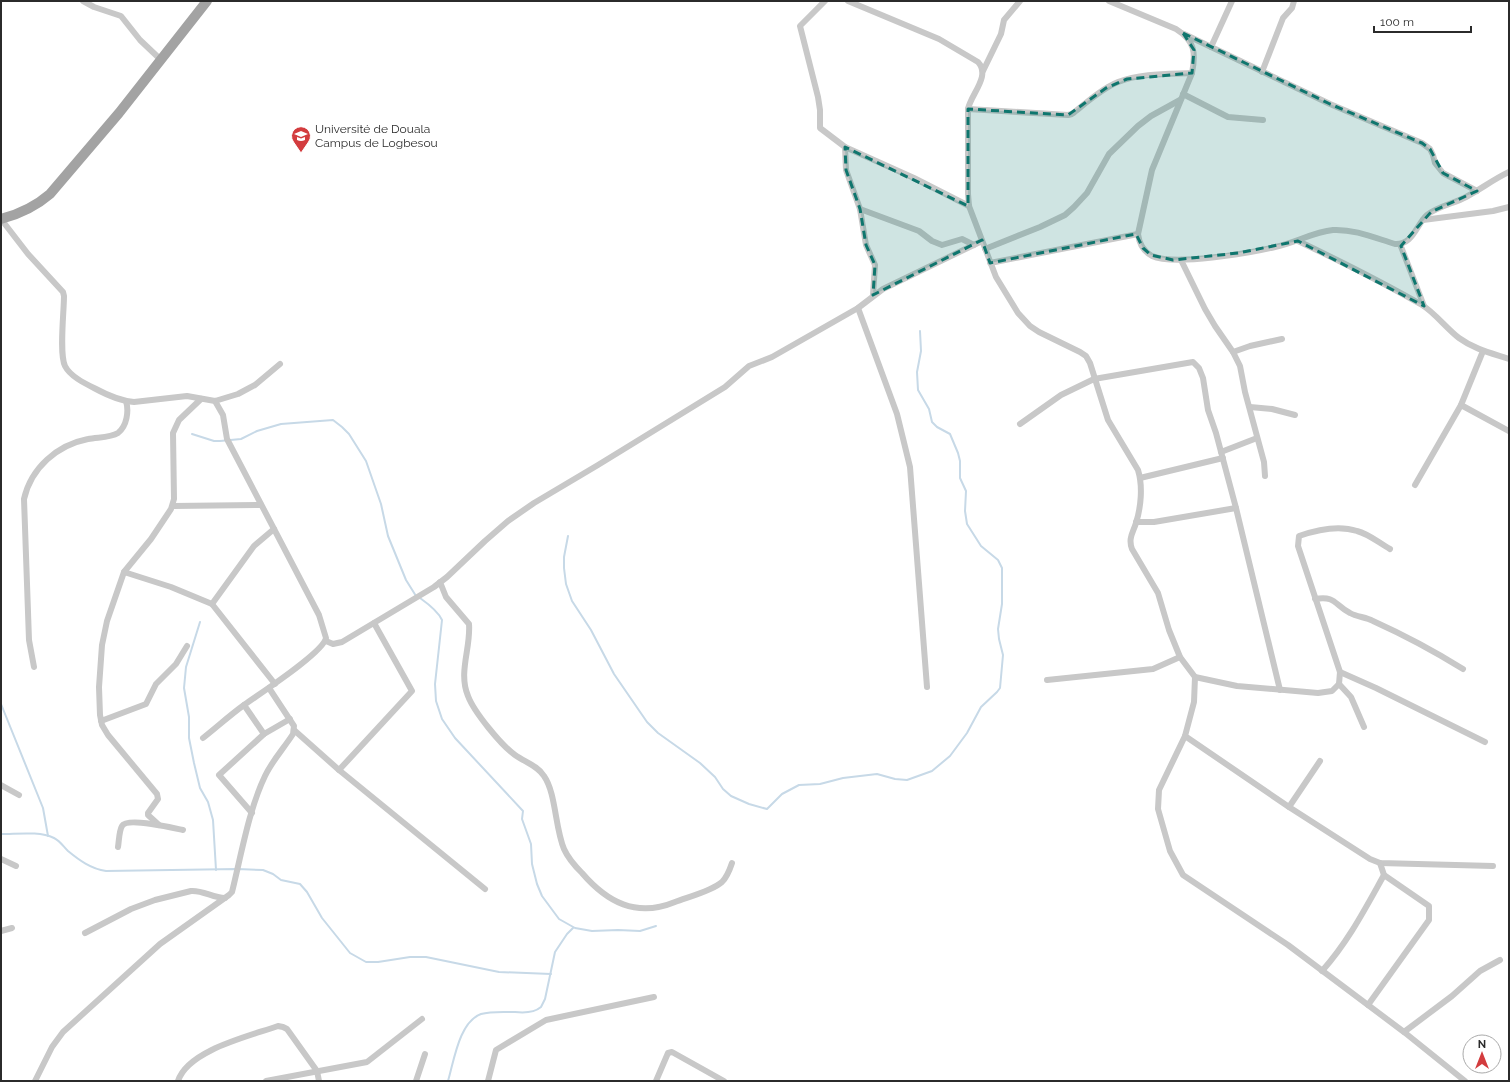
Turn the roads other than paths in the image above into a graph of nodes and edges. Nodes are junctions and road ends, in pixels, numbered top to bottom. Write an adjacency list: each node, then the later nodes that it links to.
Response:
1 (83, 1): 11 (street)
2 (207, 1): 11 (main road)
3 (825, 1): 18 (street)
4 (848, 1): 12 (street)
5 (1020, 1): 12 (street)
6 (1109, 1): 9 (street)
7 (1232, 1): 10 (street)
8 (1294, 1): 13 (street)
9 (1183, 33): 10 (street); 14 (street)
10 (1211, 47): 13 (street)
11 (160, 59): 24 (main road)
12 (984, 71): 16 (street)
13 (1262, 72): 20 (street)
14 (1192, 73): 15 (street); 16 (street)
15 (1181, 97): 17 (street); 26 (street); 31 (street)
16 (968, 109): 21 (street)
17 (1263, 120)
18 (845, 147): 21 (street); 23 (street)
19 (1509, 172): 20 (street)
20 (1477, 191): 25 (street)
21 (969, 206): 27 (street)
22 (1509, 207): 25 (street)
23 (860, 209): 30 (street); 34 (street)
24 (1, 219): 44 (street)
25 (1423, 220): 29 (street)
26 (1138, 234): 32 (street); 33 (street)
27 (982, 240): 30 (street); 31 (street)
28 (1298, 241): 29 (street); 32 (street); 35 (street)
29 (1400, 244): 35 (street)
30 (974, 245): 34 (street)
31 (985, 249): 33 (street)
32 (1181, 260): 39 (street)
33 (990, 263): 42 (street)
34 (873, 295): 36 (street)
35 (1424, 306): 38 (street)
36 (858, 308): 63 (street); 77 (street)
37 (1282, 339): 39 (street)
38 (1483, 351): 40 (street); 46 (street)
39 (1233, 352): 47 (street)
40 (1509, 359)
41 (280, 364): 45 (street)
42 (1094, 379): 49 (street); 52 (street); 54 (street)
43 (201, 399): 44 (street); 45 (street); 57 (street)
44 (126, 401): 70 (street)
45 (216, 401): 56 (street)
46 (1461, 405): 50 (street); 55 (street)
47 (1250, 407): 48 (street); 51 (street)
48 (1295, 415)
49 (1020, 424)
50 (1509, 431)
51 (1257, 438): 52 (street); 53 (street)
52 (1222, 455): 54 (street); 58 (street)
53 (1265, 476)
54 (1140, 478): 59 (street)
55 (1415, 485)
56 (261, 505): 57 (street); 60 (street)
57 (173, 506): 62 (street)
58 (1236, 508): 59 (street); 79 (street)
59 (1136, 522): 69 (street)
60 (274, 529): 65 (street); 67 (street)
61 (1390, 549): 64 (street)
62 (124, 572): 65 (street); 82 (street)
63 (440, 582): 66 (street); 99 (street)
64 (1315, 599): 71 (street); 72 (street)
65 (212, 604): 75 (street)
66 (374, 623): 67 (street); 90 (street)
67 (326, 642): 75 (street)
68 (187, 646): 82 (street)
69 (1180, 657): 73 (street); 74 (street)
70 (34, 667)
71 (1463, 669)
72 (1340, 672): 76 (street); 88 (street)
73 (1195, 677): 79 (street); 86 (street)
74 (1047, 680)
75 (275, 684): 78 (street)
76 (1339, 684): 79 (street); 83 (street)
77 (927, 687)
78 (269, 688): 80 (street); 81 (street)
79 (1280, 690)
80 (244, 705): 85 (street); 87 (street)
81 (290, 719): 84 (street); 85 (street)
82 (101, 721): 95 (street)
83 (1364, 728)
84 (294, 730): 90 (street); 94 (street)
85 (264, 734): 94 (street)
86 (1185, 736): 93 (street); 110 (street)
87 (203, 738)
88 (1485, 742)
89 (1320, 761): 93 (street)
90 (339, 770): 104 (street)
91 (1, 785): 92 (street)
92 (19, 795)
93 (1289, 807): 100 (street)
94 (252, 813): 105 (street)
95 (159, 825): 96 (street); 97 (street)
96 (183, 830)
97 (118, 847)
98 (1, 859): 101 (street)
99 (732, 863)
100 (1380, 863): 102 (street); 103 (street)
101 (16, 866)
102 (1493, 866)
103 (1384, 875): 110 (street); 112 (street)
104 (485, 889)
105 (225, 898): 108 (street); 117 (street)
106 (12, 928): 107 (street)
107 (1, 930)
108 (85, 933)
109 (1500, 960): 114 (street)
110 (1322, 971): 112 (street)
111 (654, 997): 122 (street)
112 (1368, 1005): 114 (street)
113 (422, 1019): 116 (street)
114 (1404, 1032): 125 (street)
115 (425, 1054): 121 (street)
116 (317, 1071): 118 (street); 119 (street); 120 (street)
117 (35, 1081)
118 (178, 1081)
119 (266, 1081)
120 (319, 1081)
121 (416, 1081)
122 (488, 1081)
123 (656, 1081): 124 (street)
124 (724, 1081)
125 (1465, 1081)

